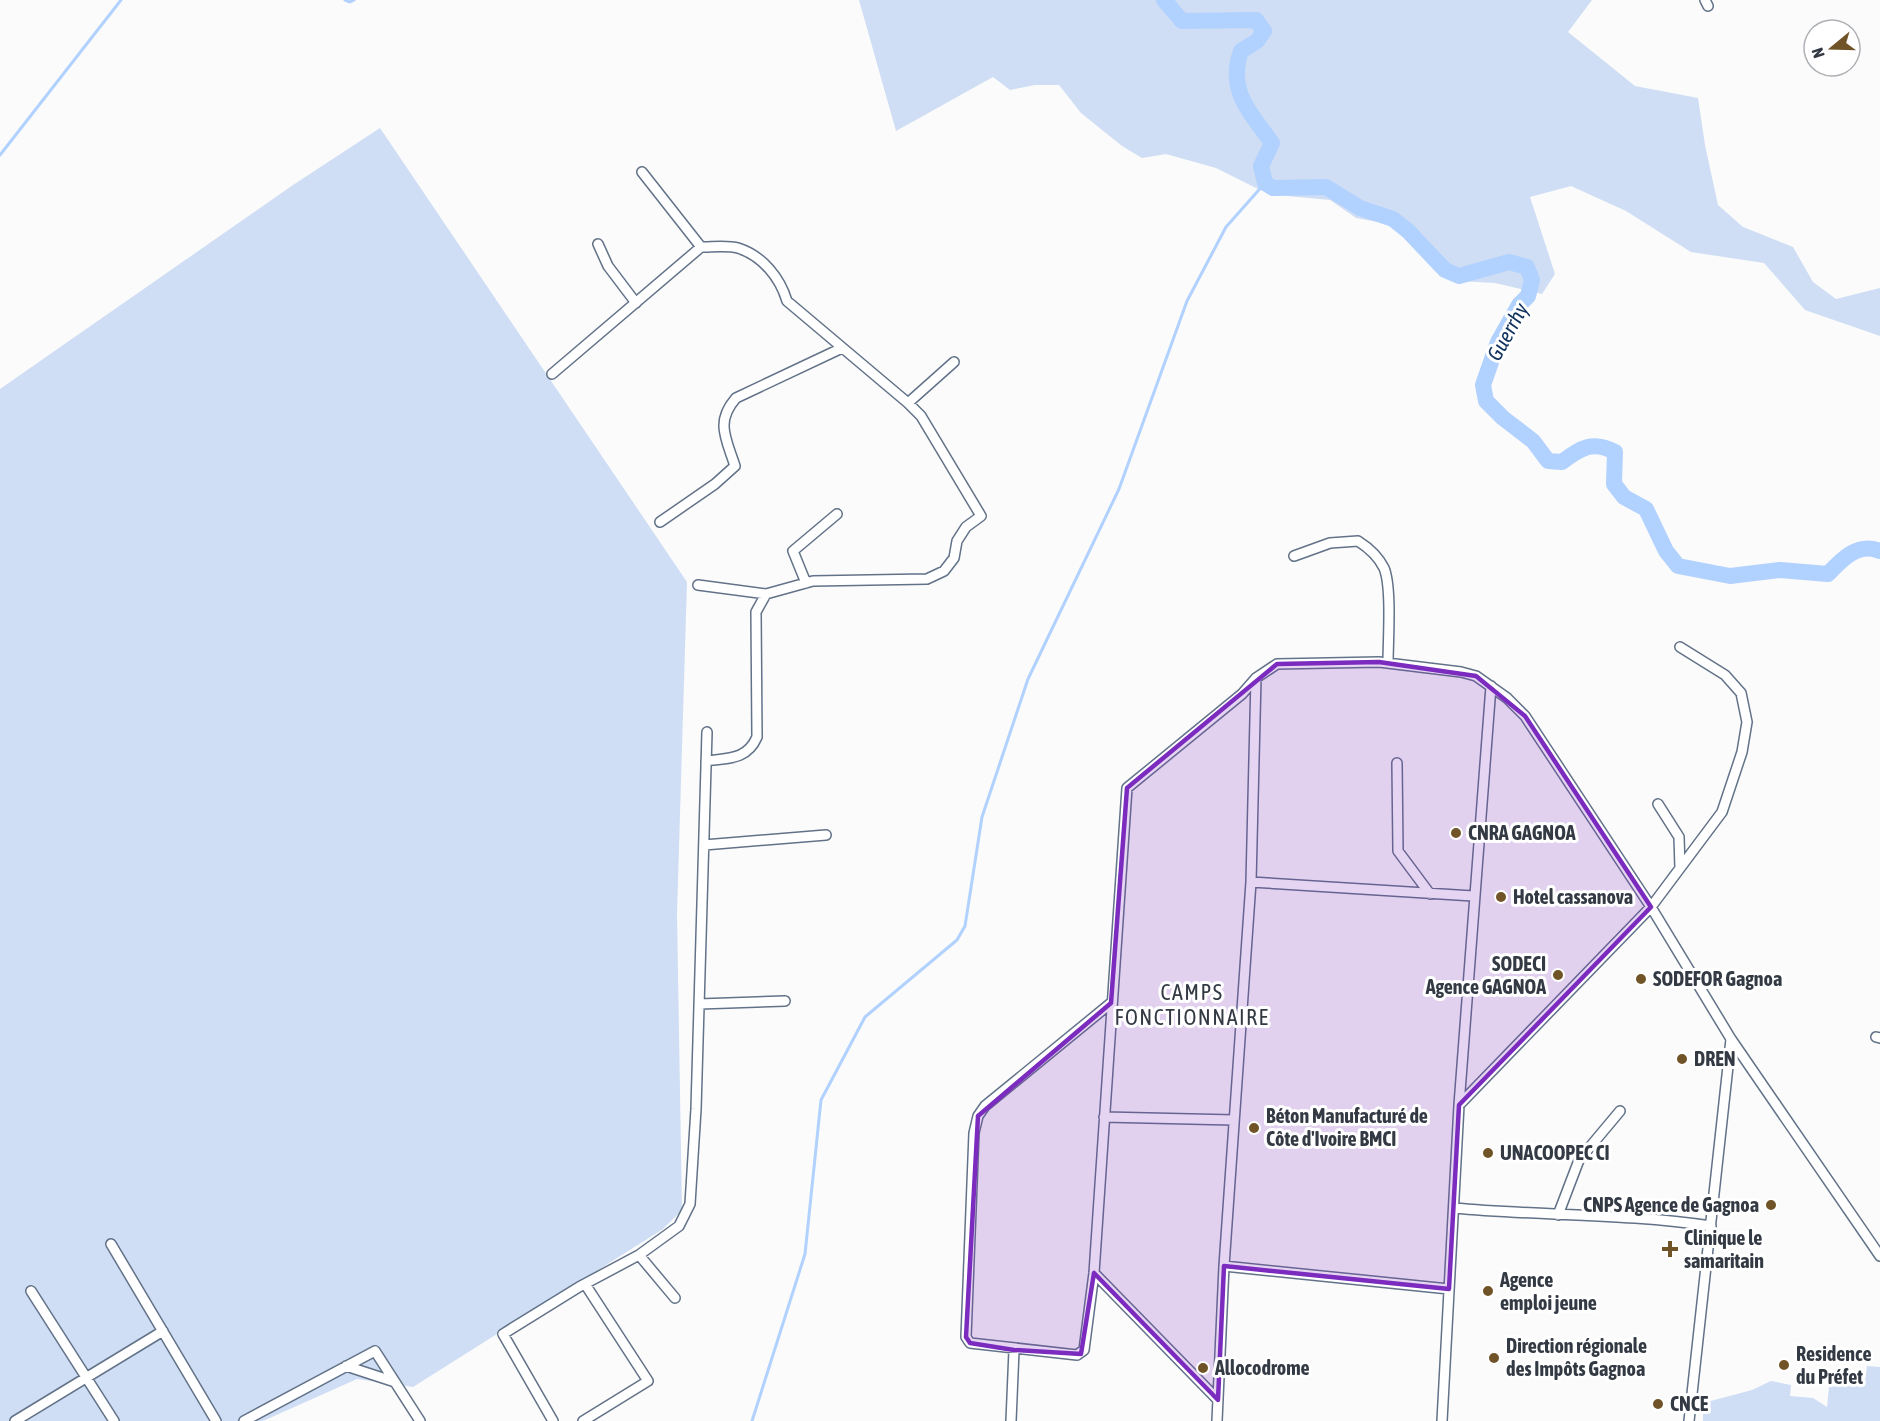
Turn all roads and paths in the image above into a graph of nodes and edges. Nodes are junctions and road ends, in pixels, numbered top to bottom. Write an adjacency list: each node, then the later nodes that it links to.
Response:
1 (642, 172): 3 (street)
2 (598, 244): 4 (street)
3 (701, 247): 4 (street); 5 (street)
4 (636, 303): 7 (street)
5 (842, 348): 8 (street); 10 (street)
6 (954, 362): 8 (street)
7 (552, 374)
8 (908, 403): 12 (street)
9 (837, 514): 12 (street)
10 (660, 522)
11 (1293, 556): 16 (street)
12 (806, 583): 14 (street)
13 (699, 585): 14 (street)
14 (766, 594): 20 (street)
15 (1680, 647): 25 (street)
16 (1388, 663): 17 (street); 18 (street)
17 (1256, 678): 26 (street); 31 (street)
18 (1491, 686): 28 (street); 29 (street)
19 (707, 732): 20 (street)
20 (706, 761): 24 (street)
21 (1397, 763): 27 (street)
22 (1658, 804): 25 (street)
23 (826, 835): 24 (street)
24 (704, 845): 32 (street)
25 (1680, 868): 29 (street)
26 (1251, 882): 27 (street); 37 (street)
27 (1430, 894): 28 (street)
28 (1473, 896): 34 (street)
29 (1651, 907): 33 (street); 34 (street)
30 (785, 1001): 32 (street)
31 (1111, 1003): 36 (street); 51 (street)
32 (699, 1004): 42 (street)
33 (1731, 1039): 40 (street); 43 (street)
34 (1459, 1105): 38 (street)
35 (1620, 1111): 39 (street)
36 (1104, 1117): 37 (street); 45 (street)
37 (1234, 1120): 44 (street)
38 (1454, 1208): 39 (street); 47 (street)
39 (1557, 1215): 40 (street)
40 (1711, 1226): 66 (street)
41 (111, 1244): 50 (street)
42 (639, 1254): 46 (street); 49 (street)
43 (1880, 1256)
44 (1224, 1266): 47 (street); 55 (street)
45 (1094, 1273): 51 (street); 55 (street)
46 (585, 1284): 61 (street); 62 (street)
47 (1449, 1289): 65 (street)
48 (32, 1291): 53 (street)
49 (675, 1298)
50 (164, 1331): 53 (street); 58 (street)
51 (1014, 1350): 63 (street)
52 (346, 1366): 54 (street); 54 (street); 59 (street)
53 (87, 1377): 56 (street); 57 (street)
54 (395, 1382): 60 (street)
55 (1218, 1400): 64 (street)
56 (15, 1421)
57 (114, 1421)
58 (216, 1421)
59 (244, 1421)
60 (420, 1421)
61 (553, 1421)
62 (582, 1421)
63 (1011, 1421)
64 (1217, 1421)
65 (1442, 1421)
66 (1689, 1421)

